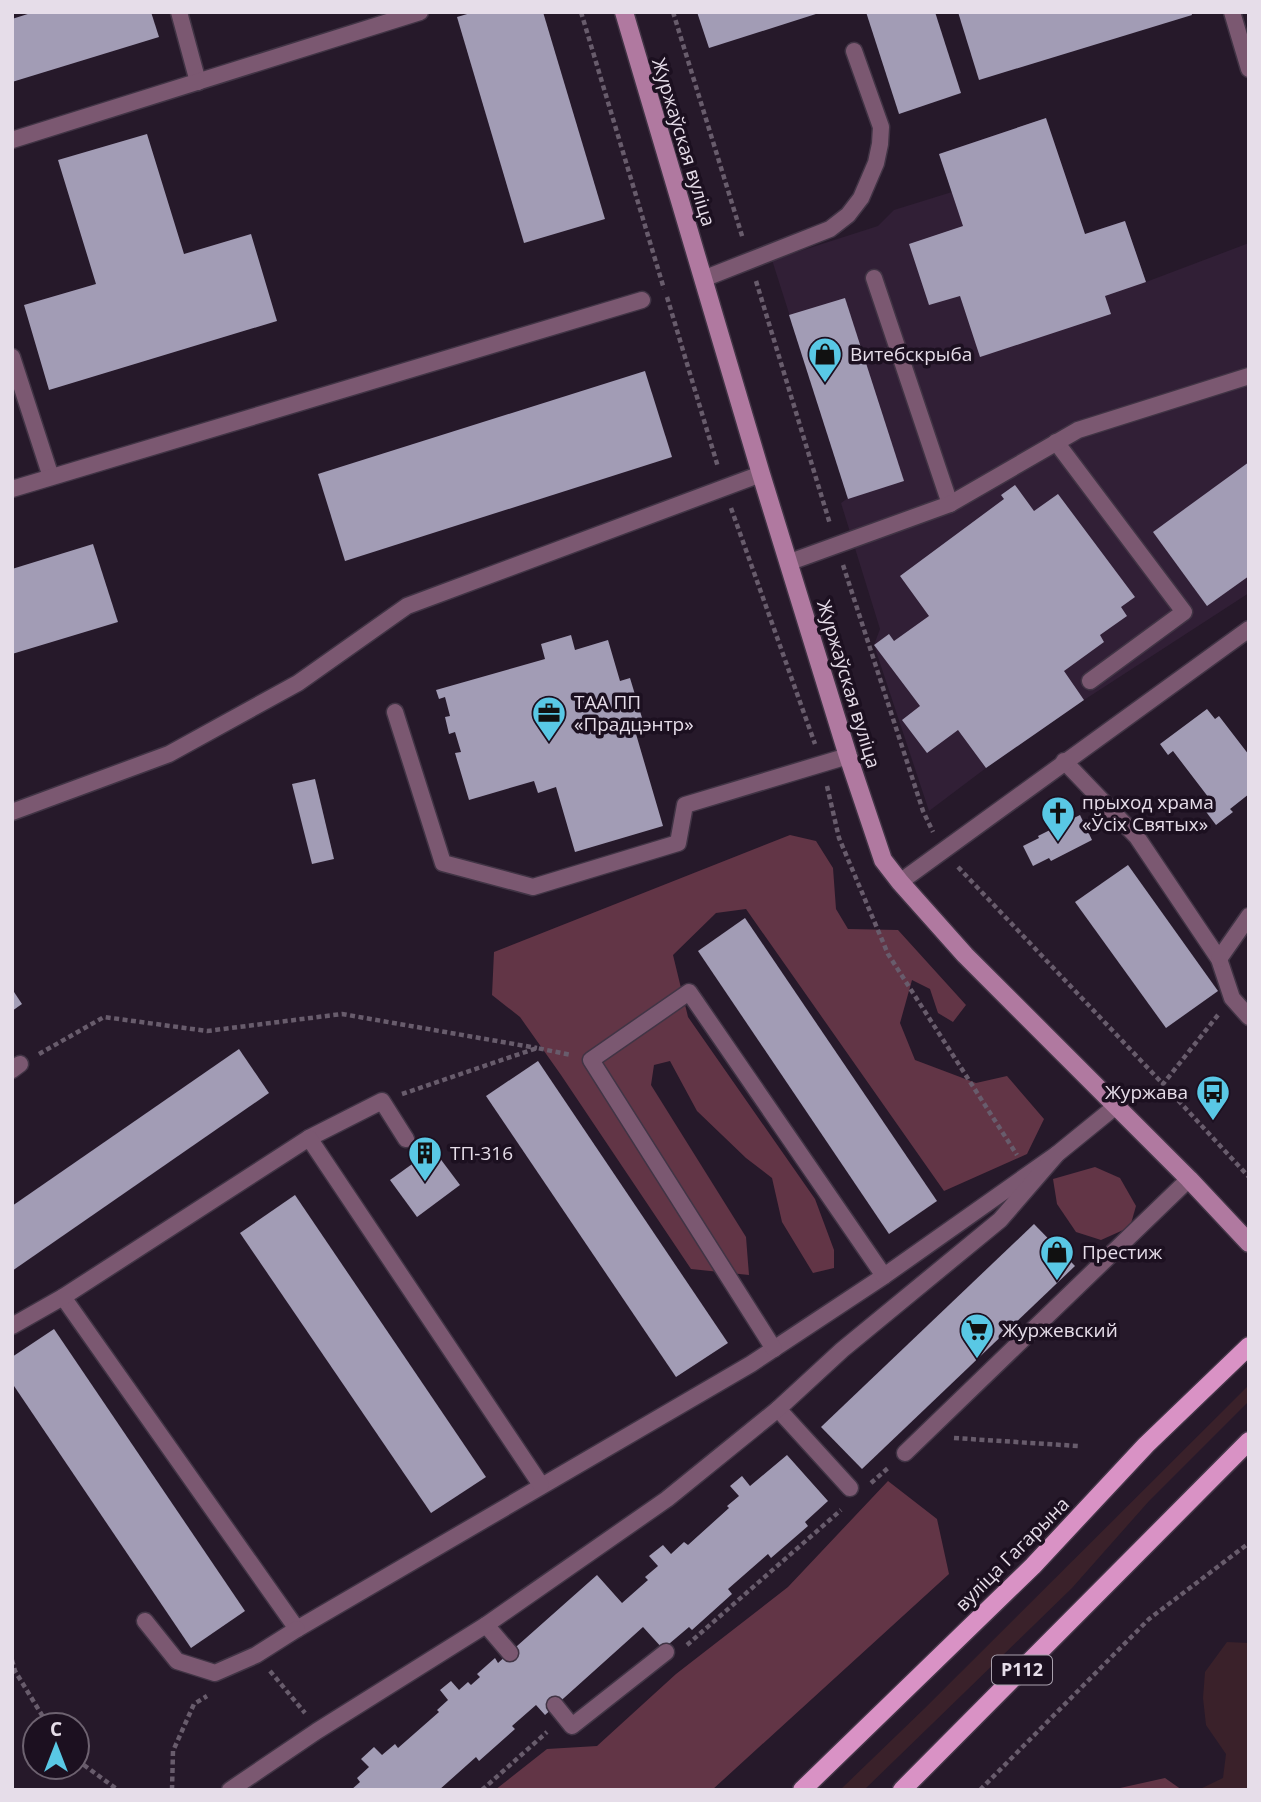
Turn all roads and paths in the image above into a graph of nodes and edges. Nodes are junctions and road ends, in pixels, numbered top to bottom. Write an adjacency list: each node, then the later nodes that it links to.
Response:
1 (178, 12): 8 (lane)
2 (420, 12): 8 (lane)
3 (624, 12): 12 (street, Журжаўская вуліца)
4 (673, 12): 10 (path)
5 (1232, 12): 7 (lane)
6 (854, 51): 10 (lane)
7 (1249, 69)
8 (198, 82): 9 (lane)
9 (12, 140)
10 (749, 260): 12 (lane); 21 (path)
11 (874, 278): 20 (lane)
12 (703, 279): 17 (street, Журжаўская вуліца)
13 (642, 300): 18 (lane)
14 (12, 358): 18 (lane)
15 (1249, 376): 16 (lane)
16 (1056, 442): 20 (lane); 24 (lane)
17 (761, 474): 22 (street, Журжаўская вуліца); 28 (lane)
18 (51, 477): 19 (lane)
19 (12, 489)
20 (950, 504): 21 (lane)
21 (836, 545): 22 (lane); 29 (path)
22 (790, 562): 26 (street, Журжаўская вуліца)
23 (1249, 629): 27 (lane)
24 (1090, 681)
25 (394, 712): 26 (lane)
26 (848, 756): 30 (street, Журжаўская вуліца)
27 (1064, 761): 29 (lane); 32 (lane)
28 (12, 812)
29 (941, 850): 30 (lane); 38 (path)
30 (900, 882): 40 (street, Журжаўская вуліца)
31 (1249, 916): 32 (lane)
32 (1219, 959): 33 (lane)
33 (1232, 999): 34 (lane); 38 (path)
34 (1249, 1017)
35 (537, 1048): 36 (path); 37 (path); 39 (path)
36 (591, 1060): 47 (lane); 51 (lane)
37 (16, 1067)
38 (1163, 1084): 44 (path)
39 (382, 1101): 41 (lane); 42 (lane)
40 (1116, 1106): 43 (lane); 45 (street, Журжаўская вуліца)
41 (309, 1138): 48 (lane); 57 (lane)
42 (406, 1139)
43 (1057, 1154): 47 (lane); 52 (lane)
44 (1249, 1177)
45 (1189, 1179): 46 (street, Журжаўская вуліца); 53 (lane)
46 (1249, 1243)
47 (884, 1276): 51 (lane)
48 (63, 1297): 49 (lane); 63 (lane)
49 (12, 1326)
50 (1249, 1346): 80 (main road, вуліца Гагарына)
51 (775, 1349): 57 (lane)
52 (778, 1409): 58 (lane); 62 (lane)
53 (922, 1436): 55 (path); 56 (lane)
54 (1249, 1441): 81 (main road, Р112)
55 (1078, 1446)
56 (905, 1453): 58 (path)
57 (541, 1485): 63 (lane)
58 (858, 1488)
59 (846, 1505): 64 (path)
60 (1249, 1543): 82 (path)
61 (145, 1621): 66 (lane)
62 (486, 1625): 65 (lane); 78 (lane)
63 (297, 1629): 66 (lane)
64 (666, 1652): 74 (lane)
65 (510, 1653)
66 (256, 1655): 73 (path)
67 (12, 1660): 69 (path)
68 (12, 1669): 69 (path)
69 (19, 1677): 72 (path)
70 (214, 1692): 77 (path)
71 (555, 1705): 74 (lane)
72 (40, 1711)
73 (306, 1714)
74 (572, 1726): 79 (path)
75 (91, 1770): 76 (path)
76 (118, 1790)
77 (172, 1790)
78 (230, 1790)
79 (482, 1790)
80 (802, 1790)
81 (902, 1790)
82 (980, 1790)

